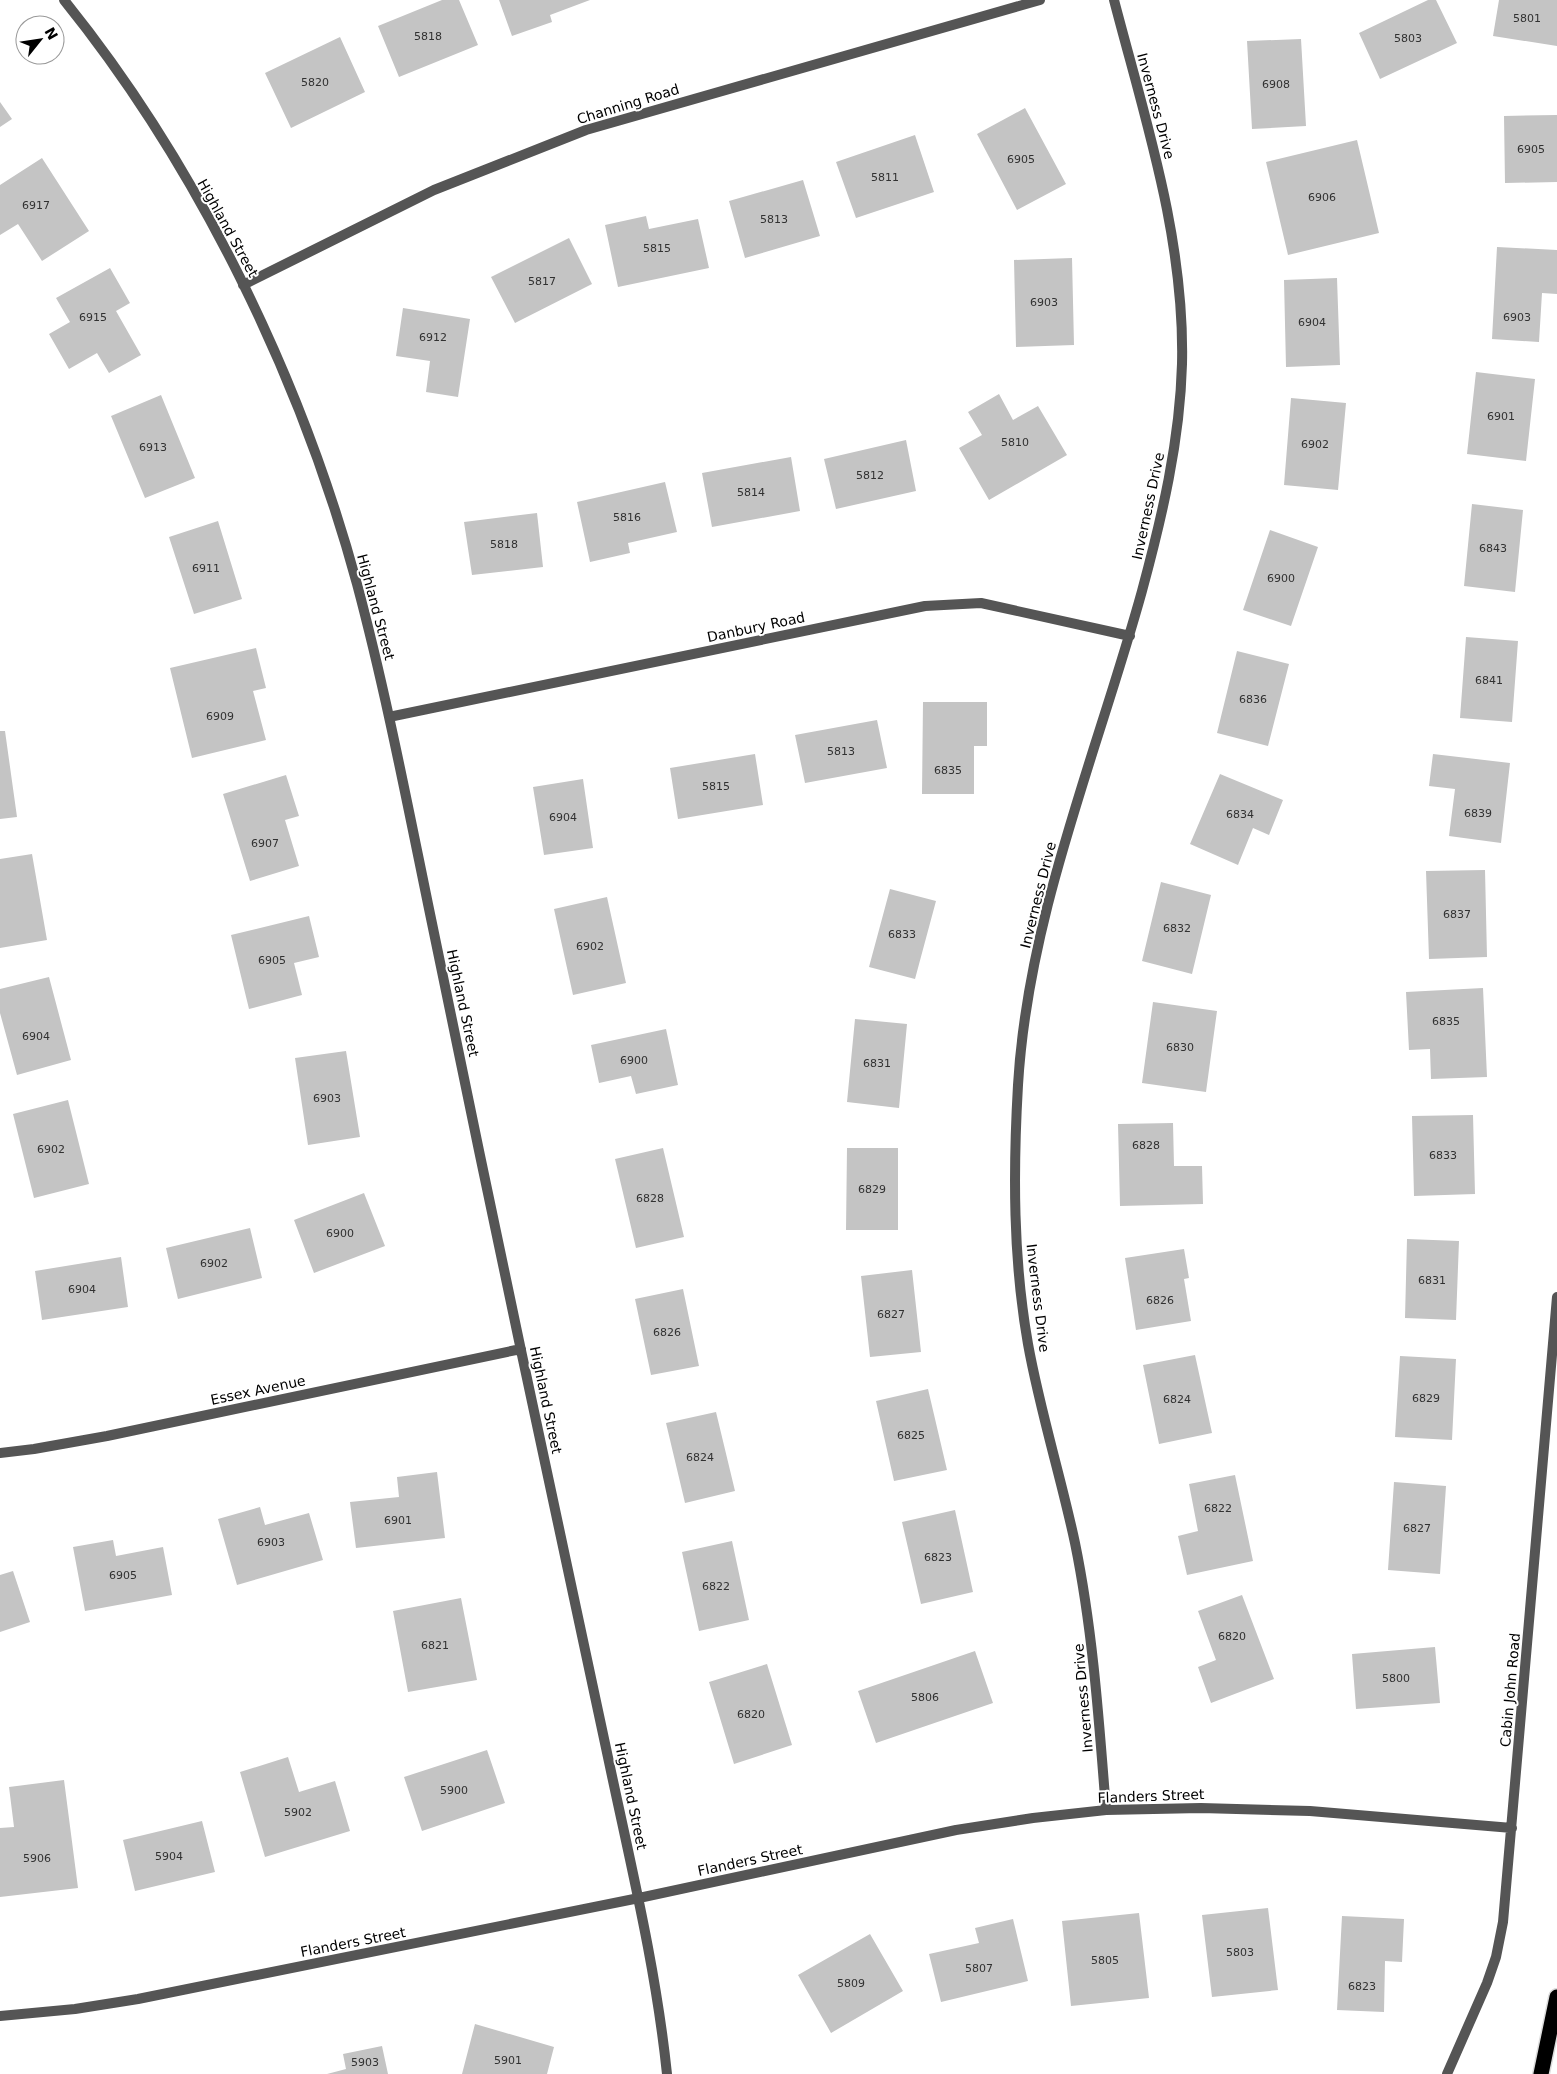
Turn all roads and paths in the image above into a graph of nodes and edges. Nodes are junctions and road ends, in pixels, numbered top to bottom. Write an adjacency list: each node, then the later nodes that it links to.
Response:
1 (64, 0): 4 (street, Highland Street)
2 (1040, 0): 4 (street, Channing Road)
3 (1114, 0): 5 (street, Inverness Drive)
4 (243, 286): 6 (street, Highland Street)
5 (1130, 636): 6 (street, Danbury Road); 10 (street, Inverness Drive)
6 (390, 717): 8 (street, Highland Street)
7 (1557, 1298): 11 (street, Cabin John Road)
8 (520, 1349): 9 (street, Essex Avenue); 12 (street, Highland Street)
9 (0, 1453)
10 (1106, 1810): 11 (street, Flanders Street); 12 (street, Flanders Street)
11 (1512, 1828): 16 (street, Cabin John Road)
12 (639, 1898): 14 (street, Flanders Street); 15 (street, Highland Street)
13 (1557, 1998): 17 (highway)
14 (0, 2016)
15 (667, 2074)
16 (1447, 2074)
17 (1541, 2074)

